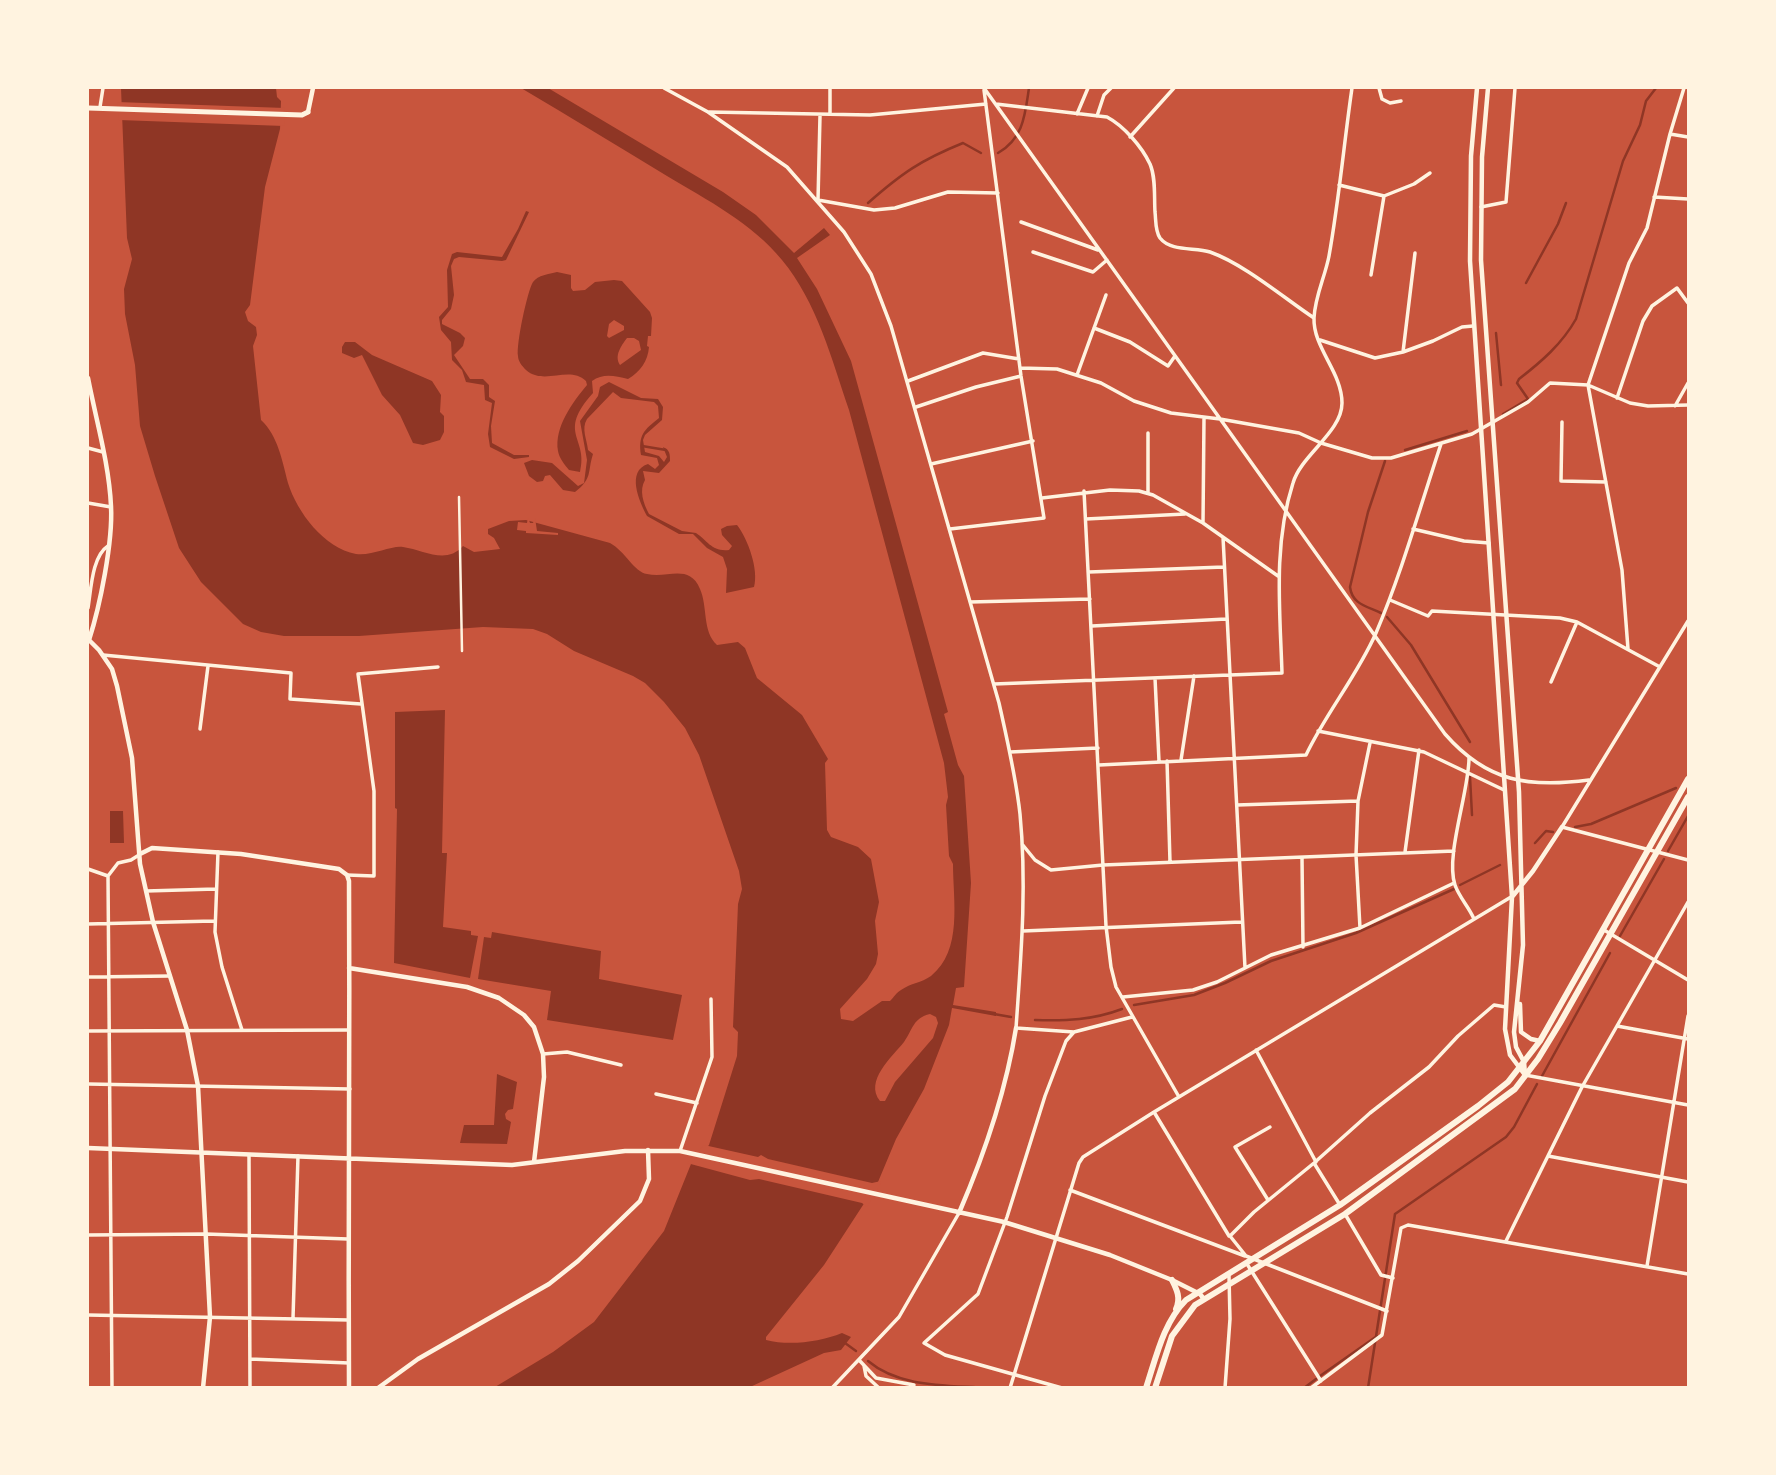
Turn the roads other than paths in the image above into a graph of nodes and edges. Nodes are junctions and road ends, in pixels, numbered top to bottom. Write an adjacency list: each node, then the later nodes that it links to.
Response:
1 (103, 88): 18 (street)
2 (313, 88): 20 (street)
3 (664, 88): 21 (street)
4 (830, 88): 22 (street)
5 (984, 88): 16 (street); 17 (street)
6 (1088, 88): 23 (street)
7 (1111, 88): 25 (street)
8 (1174, 88): 27 (street)
9 (1352, 88): 30 (street)
10 (1380, 88): 15 (street)
11 (1477, 88): 46 (street)
12 (1488, 88): 36 (street)
13 (1515, 88): 36 (street)
14 (1684, 88): 26 (street)
15 (1401, 101)
16 (986, 104): 22 (street); 31 (street)
17 (995, 104): 23 (street); 38 (street)
18 (102, 107): 19 (main road); 20 (main road)
19 (88, 108)
20 (308, 112)
21 (708, 112): 24 (street); 35 (street)
22 (830, 114): 24 (street)
23 (1077, 114): 25 (street)
24 (820, 116): 35 (street)
25 (1097, 116): 27 (street)
26 (1670, 134): 28 (street); 33 (street)
27 (1130, 136): 45 (street)
28 (1689, 137)
29 (1430, 173): 32 (street)
30 (1339, 185): 32 (street); 45 (street)
31 (998, 193): 35 (street); 51 (street)
32 (1384, 196): 42 (street)
33 (1654, 197): 34 (street); 58 (street)
34 (1689, 199)
35 (818, 200): 56 (street)
36 (1481, 207): 66 (street)
37 (1021, 222): 38 (street)
38 (1100, 250): 41 (street)
39 (1033, 252): 41 (street)
40 (1415, 253): 49 (street)
41 (1107, 260): 50 (street)
42 (1371, 275)
43 (1106, 295): 47 (street)
44 (1689, 303): 59 (street)
45 (1314, 318): 48 (street)
46 (1474, 326): 49 (street); 67 (street)
47 (1094, 328): 50 (street); 53 (street)
48 (1318, 340): 49 (street); 70 (street)
49 (1404, 352)
50 (1175, 356): 64 (street)
51 (1019, 359): 52 (street); 56 (street)
52 (1020, 368): 53 (street); 54 (street)
53 (1077, 375): 63 (street)
54 (1021, 376): 62 (street); 69 (street)
55 (88, 378): 73 (street)
56 (908, 381): 62 (street)
57 (1689, 383): 60 (street)
58 (1588, 386): 59 (street); 66 (street); 75 (street)
59 (1617, 398): 60 (street)
60 (1675, 405): 61 (street)
61 (1689, 405)
62 (916, 407): 74 (street)
63 (1204, 418): 64 (street); 85 (street)
64 (1220, 419): 70 (street); 82 (street)
65 (1562, 422): 75 (street)
66 (1493, 423): 67 (street); 99 (street)
67 (1481, 429): 71 (street); 89 (street)
68 (1148, 433): 77 (street)
69 (1033, 441): 74 (street); 78 (street)
70 (1321, 443): 71 (street); 82 (street)
71 (1442, 443): 86 (street)
72 (88, 448): 73 (street)
73 (103, 452): 81 (street)
74 (931, 464): 87 (street)
75 (1606, 482): 106 (street)
76 (1084, 491): 77 (street); 78 (street); 84 (street)
77 (1148, 493): 83 (street)
78 (1042, 498): 87 (street)
79 (459, 499): 107 (street)
80 (88, 503): 81 (street)
81 (111, 507): 90 (street)
82 (1287, 513): 93 (street); 104 (street)
83 (1187, 514): 84 (street); 85 (street)
84 (1086, 519): 92 (street)
85 (1203, 523): 88 (street)
86 (1413, 528): 89 (street); 95 (street)
87 (949, 529): 96 (street)
88 (1223, 537): 91 (street); 93 (street)
89 (1489, 543): 98 (street)
90 (108, 546): 97 (street); 105 (street)
91 (1224, 567): 92 (street); 100 (street)
92 (1089, 572): 94 (street)
93 (1278, 576): 112 (street)
94 (1090, 600): 96 (street); 103 (street)
95 (1389, 600): 98 (street); 104 (street)
96 (970, 602): 117 (street)
97 (88, 608)
98 (1493, 614): 99 (street); 132 (street)
99 (1507, 615): 101 (street); 135 (street)
100 (1226, 619): 103 (street); 112 (street)
101 (1577, 622): 106 (street); 116 (street)
102 (1688, 624): 111 (street)
103 (1092, 626): 115 (street)
104 (1375, 635): 120 (street); 126 (street)
105 (88, 640): 108 (street)
106 (1628, 649): 111 (street)
107 (462, 651)
108 (103, 655): 109 (street); 147 (street)
109 (208, 666): 118 (street); 119 (street)
110 (438, 667): 118 (street)
111 (1660, 667): 134 (street)
112 (1228, 674): 113 (street); 125 (street)
113 (1194, 676): 114 (street); 127 (street)
114 (1155, 678): 115 (street); 128 (street)
115 (1095, 681): 117 (street); 122 (street)
116 (1551, 682)
117 (994, 684): 124 (street)
118 (361, 704): 155 (street)
119 (200, 729)
120 (1318, 731): 121 (street); 125 (street)
121 (1371, 742): 123 (street); 138 (street)
122 (1098, 748): 124 (street); 130 (street)
123 (1419, 750): 131 (street); 145 (street)
124 (1010, 752): 141 (street)
125 (1234, 758): 127 (street); 139 (street)
126 (1469, 758): 131 (street); 132 (street)
127 (1181, 760): 129 (street)
128 (1159, 761): 129 (street); 130 (street)
129 (1167, 761): 152 (street)
130 (1099, 765): 153 (street)
131 (1469, 773): 136 (street); 143 (street)
132 (1505, 778): 135 (street); 136 (street)
133 (1689, 779): 142 (highway)
134 (1589, 780): 135 (street); 140 (street)
135 (1517, 782): 158 (street)
136 (1506, 791): 161 (street)
137 (1689, 797): 146 (highway)
138 (1357, 801): 139 (street); 148 (street)
139 (1237, 805): 150 (street)
140 (1562, 827): 142 (street); 158 (street)
141 (1022, 844): 153 (street); 172 (street)
142 (1649, 850): 146 (street); 171 (highway)
143 (1454, 851): 145 (street); 157 (street)
144 (218, 852): 147 (street); 155 (street); 159 (street)
145 (1405, 852): 148 (street)
146 (1657, 852): 151 (street); 173 (highway)
147 (140, 854): 156 (street); 160 (street)
148 (1356, 855): 149 (street); 170 (street)
149 (1302, 857): 150 (street); 174 (street)
150 (1239, 860): 152 (street); 166 (street)
151 (1689, 860)
152 (1170, 862): 153 (street)
153 (1103, 865): 169 (street)
154 (88, 869): 156 (street)
155 (347, 875): 176 (street)
156 (108, 876): 168 (street)
157 (1454, 883): 163 (street); 170 (street)
158 (1521, 888): 161 (street); 182 (street)
159 (216, 889): 160 (street); 164 (street)
160 (146, 891): 165 (street)
161 (1512, 897): 163 (street); 185 (street)
162 (1689, 902): 175 (street)
163 (1474, 919): 198 (street)
164 (214, 921): 165 (street); 191 (street)
165 (153, 922): 168 (street); 178 (street)
166 (1241, 922): 169 (street); 177 (street)
167 (88, 924): 168 (street)
168 (108, 924): 180 (street)
169 (1106, 926): 172 (street); 183 (street)
170 (1360, 928): 174 (street)
171 (1604, 930): 173 (street); 197 (highway)
172 (1023, 931): 189 (street)
173 (1611, 935): 175 (street); 203 (highway)
174 (1303, 947): 177 (street)
175 (1656, 960): 181 (street); 188 (street)
176 (349, 968): 192 (street); 199 (street)
177 (1245, 968): 183 (street)
178 (170, 976): 180 (street); 190 (street)
179 (88, 977): 180 (street)
180 (109, 977): 194 (street)
181 (1689, 980)
182 (1518, 996): 197 (street); 200 (street)
183 (1123, 997): 187 (street)
184 (711, 999): 211 (street)
185 (1506, 1007): 202 (street); 226 (street)
186 (1689, 1016): 196 (street)
187 (1132, 1017): 195 (street); 210 (street)
188 (1617, 1026): 196 (street); 207 (street)
189 (1016, 1028): 195 (street); 232 (street)
190 (187, 1030): 191 (street); 194 (street); 206 (street)
191 (242, 1030): 192 (street)
192 (349, 1030): 208 (street)
193 (88, 1031): 194 (street)
194 (109, 1031): 205 (street)
195 (1074, 1032): 234 (street)
196 (1687, 1039): 212 (street)
197 (1540, 1041): 200 (highway)
198 (1256, 1050): 210 (street); 226 (street)
199 (543, 1054): 201 (street); 225 (street)
200 (1524, 1062): 202 (highway); 203 (street)
201 (621, 1065)
202 (1518, 1069): 203 (street); 231 (highway)
203 (1525, 1075): 207 (street); 233 (highway)
204 (88, 1084): 205 (street)
205 (110, 1084): 206 (street); 217 (street)
206 (198, 1086): 208 (street); 220 (street)
207 (1582, 1087): 212 (street); 223 (street)
208 (350, 1089): 224 (street)
209 (656, 1094): 211 (street)
210 (1179, 1097): 214 (street)
211 (697, 1103): 219 (street)
212 (1674, 1103): 213 (street); 227 (street)
213 (1689, 1105)
214 (1154, 1112): 229 (street); 239 (street)
215 (1270, 1127): 230 (street)
216 (88, 1148): 217 (street)
217 (111, 1149): 220 (street); 238 (street)
218 (649, 1150): 219 (street); 225 (street); 272 (street)
219 (682, 1151): 232 (street)
220 (201, 1153): 221 (street); 235 (street)
221 (249, 1155): 222 (street); 236 (street)
222 (298, 1156): 224 (street); 240 (street)
223 (1548, 1156): 227 (street); 243 (street)
224 (349, 1158): 225 (street); 242 (street)
225 (534, 1162)
226 (1315, 1163): 230 (street); 231 (street)
227 (1662, 1177): 228 (street); 247 (street)
228 (1689, 1182)
229 (1070, 1190): 241 (street); 245 (street)
230 (1268, 1200): 239 (street)
231 (1340, 1205): 244 (highway)
232 (959, 1213): 234 (street); 263 (street)
233 (1345, 1214): 246 (highway); 250 (street)
234 (1004, 1222): 241 (street); 265 (street)
235 (206, 1234): 236 (street); 238 (street); 258 (street)
236 (249, 1235): 240 (street); 259 (street)
237 (88, 1236): 238 (street)
238 (111, 1236): 257 (street)
239 (1230, 1236): 245 (street)
240 (296, 1237): 242 (street); 260 (street)
241 (1054, 1238): 251 (street); 265 (street)
242 (348, 1239): 261 (street)
243 (1506, 1241): 247 (street); 250 (street)
244 (1254, 1260): 245 (highway); 246 (street)
245 (1248, 1264): 246 (highway); 249 (highway); 252 (highway); 266 (street)
246 (1264, 1264): 255 (street)
247 (1646, 1267): 248 (street)
248 (1689, 1274)
249 (1229, 1276): 252 (street); 253 (highway)
250 (1391, 1277): 255 (street)
251 (1172, 1280): 253 (street); 254 (highway)
252 (1230, 1284): 253 (highway); 279 (street)
253 (1202, 1296): 254 (highway); 278 (highway)
254 (1176, 1311): 277 (highway)
255 (1385, 1311): 266 (street)
256 (88, 1315): 257 (street)
257 (112, 1315): 258 (street); 268 (street)
258 (210, 1317): 259 (street); 269 (street)
259 (250, 1317): 260 (street); 262 (street)
260 (293, 1318): 261 (street)
261 (349, 1320): 264 (street)
262 (250, 1359): 264 (street); 270 (street)
263 (861, 1362): 267 (street); 273 (street); 274 (street)
264 (349, 1363): 271 (street)
265 (1014, 1376): 275 (street); 276 (street)
266 (1321, 1381): 280 (street)
267 (914, 1385)
268 (112, 1388)
269 (203, 1388)
270 (250, 1388)
271 (349, 1388)
272 (378, 1388)
273 (832, 1388)
274 (879, 1388)
275 (1010, 1388)
276 (1062, 1388)
277 (1146, 1388)
278 (1155, 1388)
279 (1225, 1388)
280 (1311, 1388)

